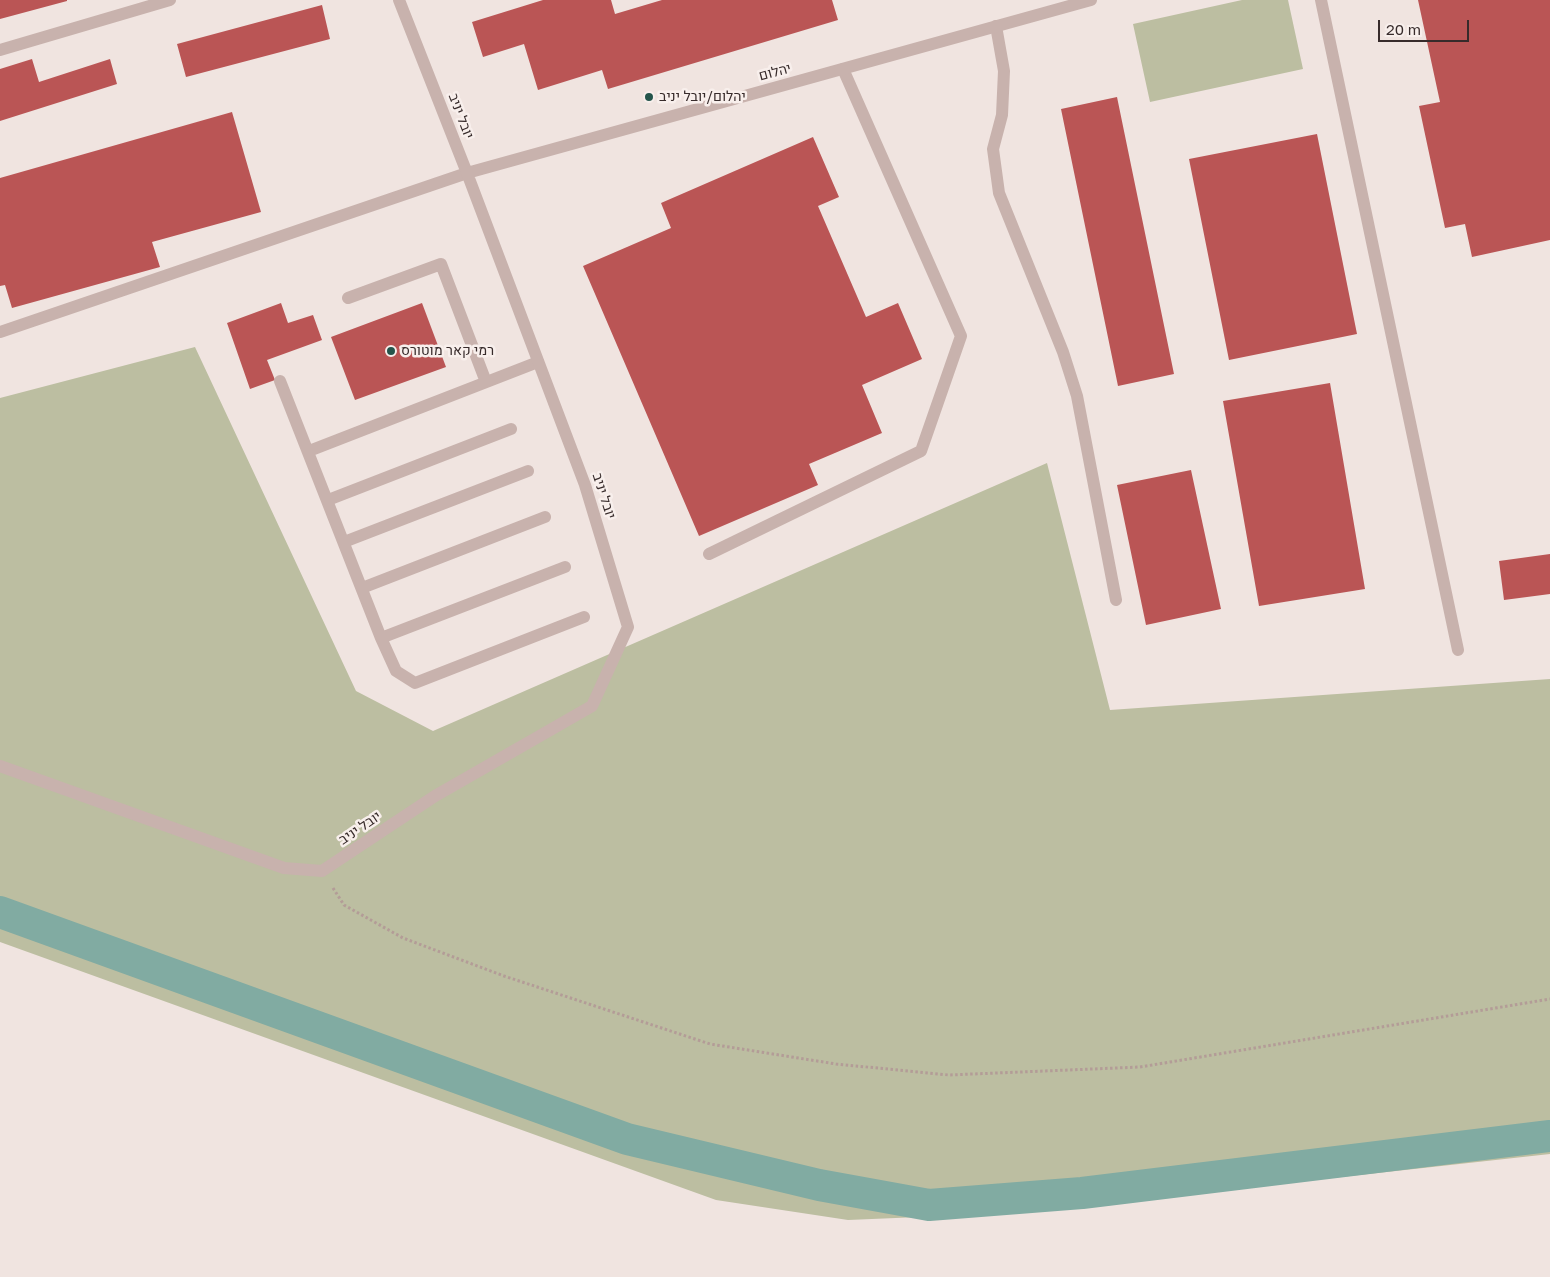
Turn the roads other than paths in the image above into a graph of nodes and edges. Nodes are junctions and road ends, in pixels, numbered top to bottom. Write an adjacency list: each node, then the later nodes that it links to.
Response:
1 (170, 0): 7 (street)
2 (399, 0): 9 (street, יובל יניב)
3 (1091, 0): 5 (street, יהלום)
4 (1321, 0): 27 (street)
5 (1058, 4): 6 (street, יהלום)
6 (996, 26): 8 (street, יהלום); 24 (street)
7 (0, 50)
8 (843, 69): 9 (street, יהלום); 21 (street)
9 (467, 173): 11 (street, יהלום); 12 (street, יובל יניב)
10 (348, 298): 14 (street)
11 (0, 332)
12 (538, 362): 14 (street); 28 (street, יובל יניב)
13 (280, 381): 16 (street)
14 (486, 382): 16 (street)
15 (511, 429): 18 (street)
16 (309, 451): 18 (street)
17 (528, 471): 20 (street)
18 (328, 500): 20 (street)
19 (545, 517): 23 (street)
20 (344, 542): 23 (street)
21 (708, 554)
22 (565, 567): 26 (street)
23 (362, 588): 26 (street)
24 (1116, 600)
25 (584, 617): 26 (street)
26 (381, 638)
27 (1458, 650)
28 (0, 766)

